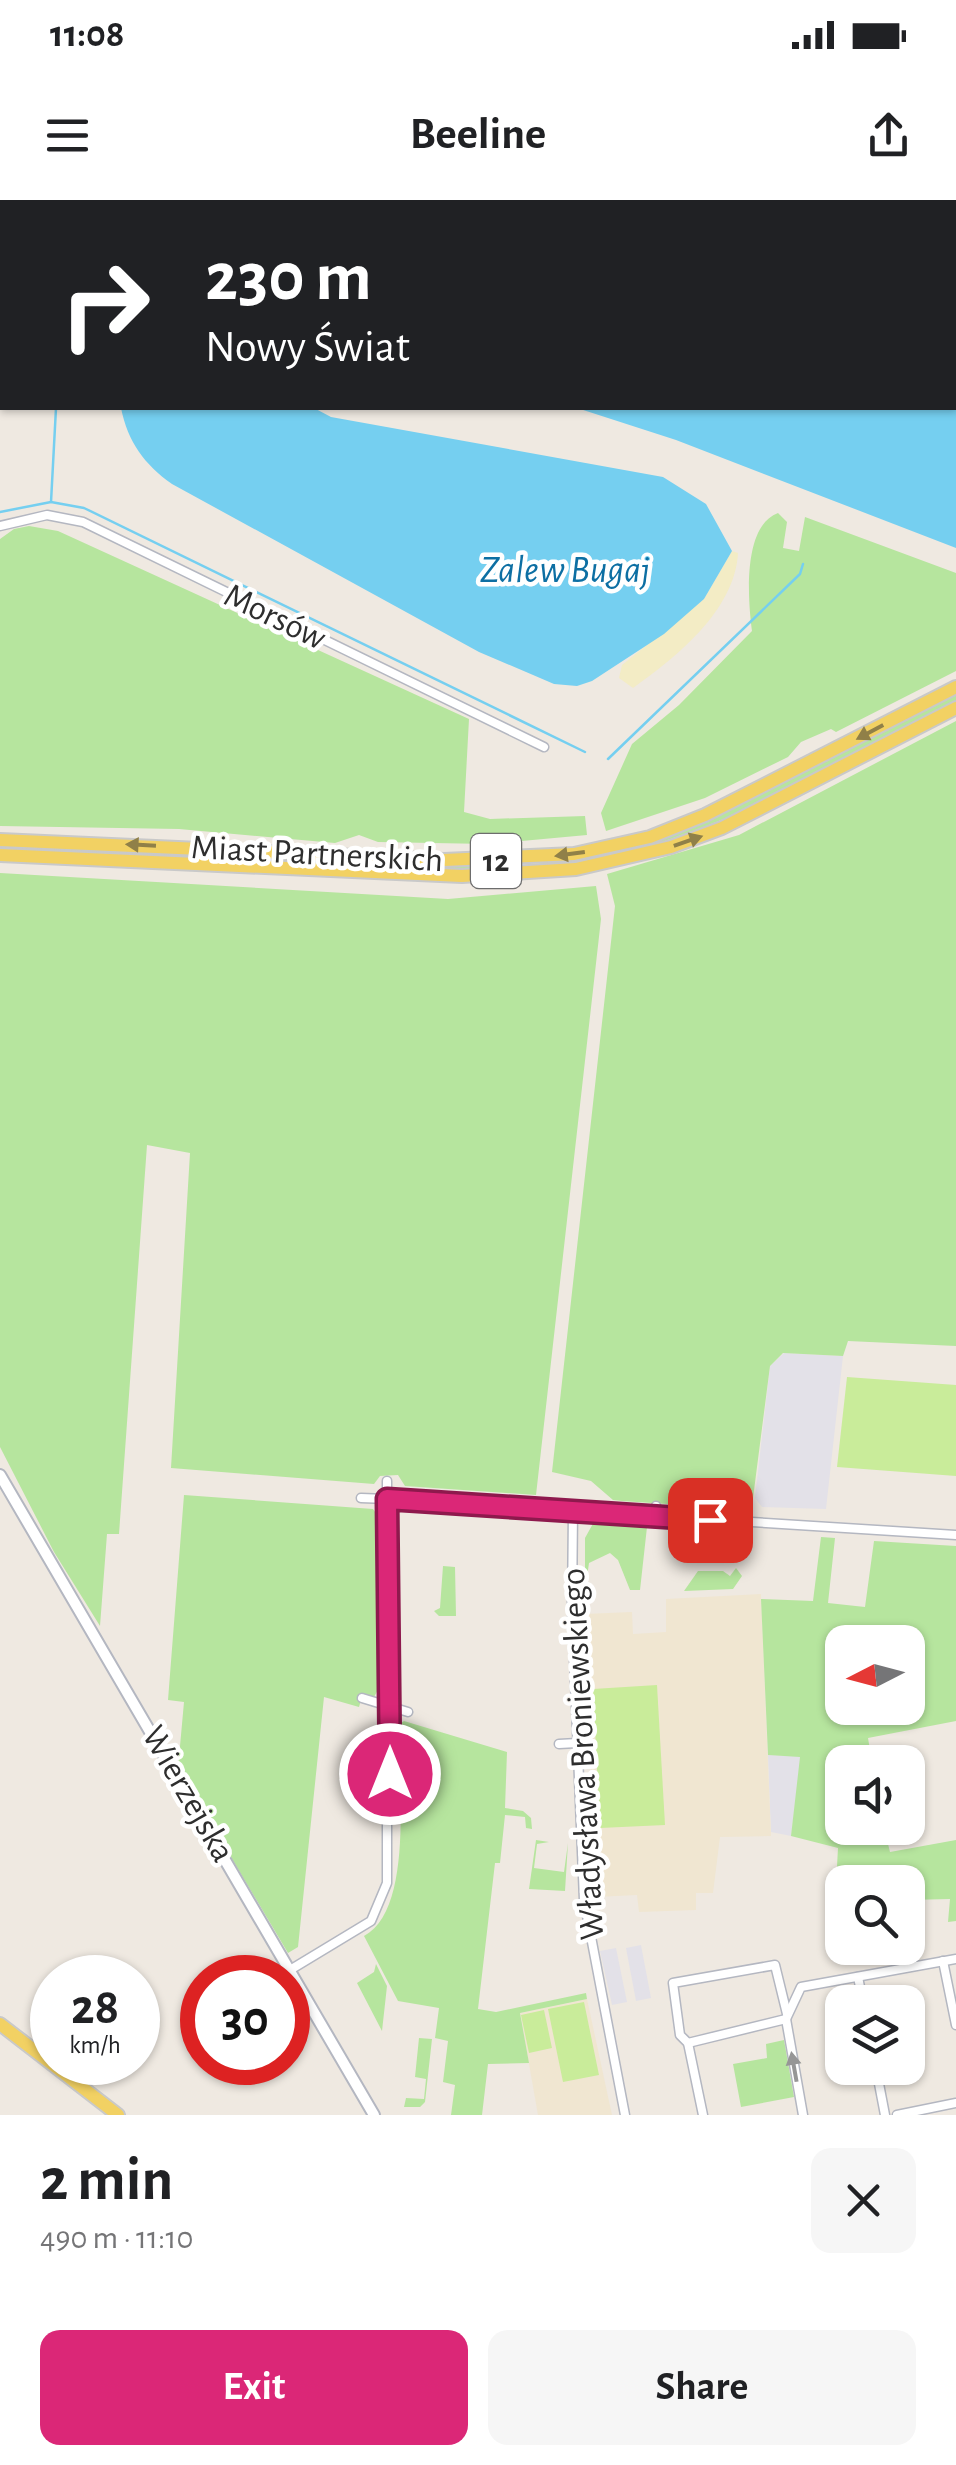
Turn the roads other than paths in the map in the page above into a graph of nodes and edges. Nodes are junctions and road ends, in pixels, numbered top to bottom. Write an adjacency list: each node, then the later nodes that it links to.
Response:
1 (0, 526): 4 (street, Morsów)
2 (956, 687): 5 (main road, Miast Partnerskich / 12, one-way to 5)
3 (956, 708): 6 (main road, Miast Partnerskich / 12, one-way to 3)
4 (544, 747)
5 (0, 840)
6 (0, 855)
7 (0, 1475): 20 (street, Wierzejska)
8 (387, 1481): 10 (street)
9 (361, 1498): 10 (street)
10 (387, 1499): 12 (street); 16 (street)
11 (739, 1508): 13 (street)
12 (573, 1510): 13 (street); 18 (street, Władysława Broniewskiego)
13 (738, 1521): 14 (street)
14 (956, 1534)
15 (362, 1698): 16 (street)
16 (390, 1706): 17 (street); 21 (street)
17 (408, 1712)
18 (577, 1743): 19 (street); 37 (street, Władysława Broniewskiego)
19 (558, 1744)
20 (281, 1955)
21 (310, 1958)
22 (956, 1959): 23 (street)
23 (943, 1961): 24 (street); 31 (street)
24 (858, 1977): 25 (street); 26 (street)
25 (860, 1985)
26 (798, 1988): 27 (street); 29 (street)
27 (783, 1989): 29 (street); 32 (street)
28 (310, 2005): 36 (street, Wierzejska)
29 (786, 2016): 32 (street); 39 (street, one-way to 29)
30 (0, 2024): 35 (main road)
31 (956, 2025)
32 (688, 2043): 38 (street)
33 (879, 2085): 40 (street)
34 (956, 2104): 41 (street)
35 (118, 2115)
36 (374, 2115)
37 (625, 2115)
38 (703, 2115)
39 (803, 2115)
40 (885, 2115)
41 (896, 2115)

